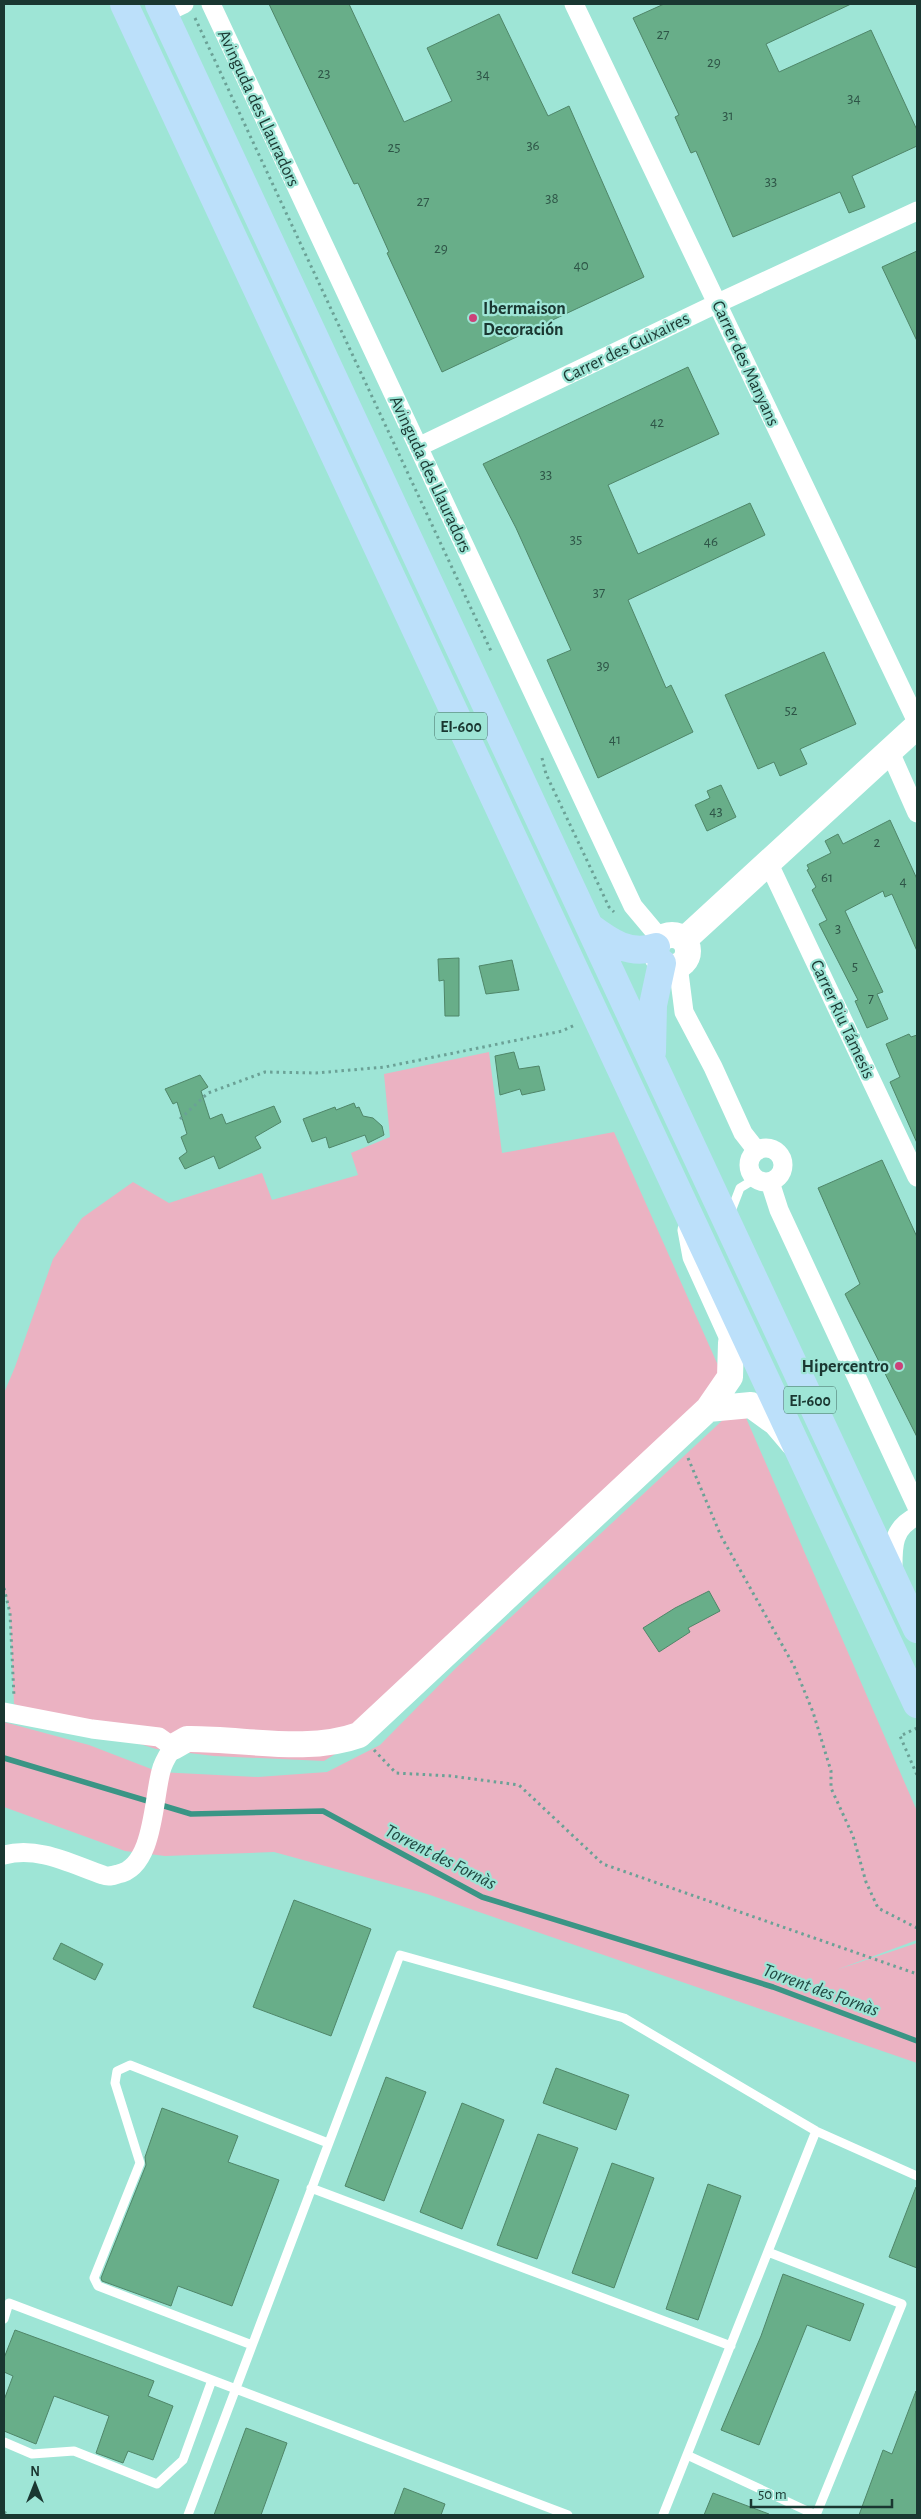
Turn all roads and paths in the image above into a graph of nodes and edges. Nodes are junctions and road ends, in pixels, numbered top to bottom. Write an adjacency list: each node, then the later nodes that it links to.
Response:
1 (124, 4): 18 (main road, EI-600)
2 (211, 4): 7 (street, Avinguda des Llauradors)
3 (574, 4): 6 (street, Carrer des Manyans)
4 (175, 8): 8 (path); 16 (main road, EI-600)
5 (917, 211): 6 (street, Carrer des Guixaires)
6 (718, 303): 7 (street, Carrer des Guixaires); 9 (street, Carrer des Manyans)
7 (418, 447): 15 (street, Avinguda des Llauradors)
8 (495, 657)
9 (917, 722)
10 (917, 726): 11 (street)
11 (890, 752): 13 (street); 14 (street)
12 (541, 755): 15 (path)
13 (917, 813)
14 (768, 862): 17 (street); 22 (street, Carrer Riu Támesis)
15 (633, 906): 17 (street, Avinguda des Llauradors)
16 (590, 928): 17 (main road); 19 (main road, EI-600)
17 (668, 951): 19 (main road); 21 (street)
18 (596, 1016): 20 (path); 24 (main road, EI-600)
19 (652, 1061): 25 (main road, EI-600)
20 (180, 1119)
21 (757, 1151): 23 (street); 23 (street)
22 (917, 1177)
23 (763, 1180): 25 (lane); 30 (street)
24 (679, 1194): 26 (street); 29 (main road, EI-600)
25 (728, 1224): 32 (main road, EI-600)
26 (731, 1343): 27 (street)
27 (708, 1408): 28 (street); 29 (street)
28 (678, 1435): 38 (street); 42 (path)
29 (797, 1448): 35 (main road, EI-600)
30 (917, 1507)
31 (917, 1516): 32 (street)
32 (893, 1577): 34 (main road, EI-600)
33 (4, 1588): 36 (path)
34 (917, 1629)
35 (917, 1704)
36 (9, 1713): 39 (street)
37 (917, 1728): 40 (path)
38 (359, 1735): 39 (street); 43 (path)
39 (173, 1747): 41 (street)
40 (917, 1775)
41 (4, 1855)
42 (917, 1928)
43 (917, 1974)
44 (816, 2131): 45 (lane); 46 (lane); 48 (lane)
45 (328, 2143): 47 (lane); 50 (lane)
46 (917, 2176)
47 (311, 2188): 50 (lane); 51 (lane)
48 (768, 2252): 51 (lane); 61 (lane)
49 (4, 2319): 52 (lane)
50 (252, 2344): 53 (lane)
51 (731, 2346): 55 (lane)
52 (212, 2380): 53 (lane); 54 (lane)
53 (236, 2389): 58 (lane); 59 (lane)
54 (4, 2442)
55 (687, 2455): 60 (lane); 61 (lane)
56 (4, 2512): 57 (path)
57 (8, 2515)
58 (188, 2515)
59 (568, 2515)
60 (663, 2515)
61 (816, 2515)

